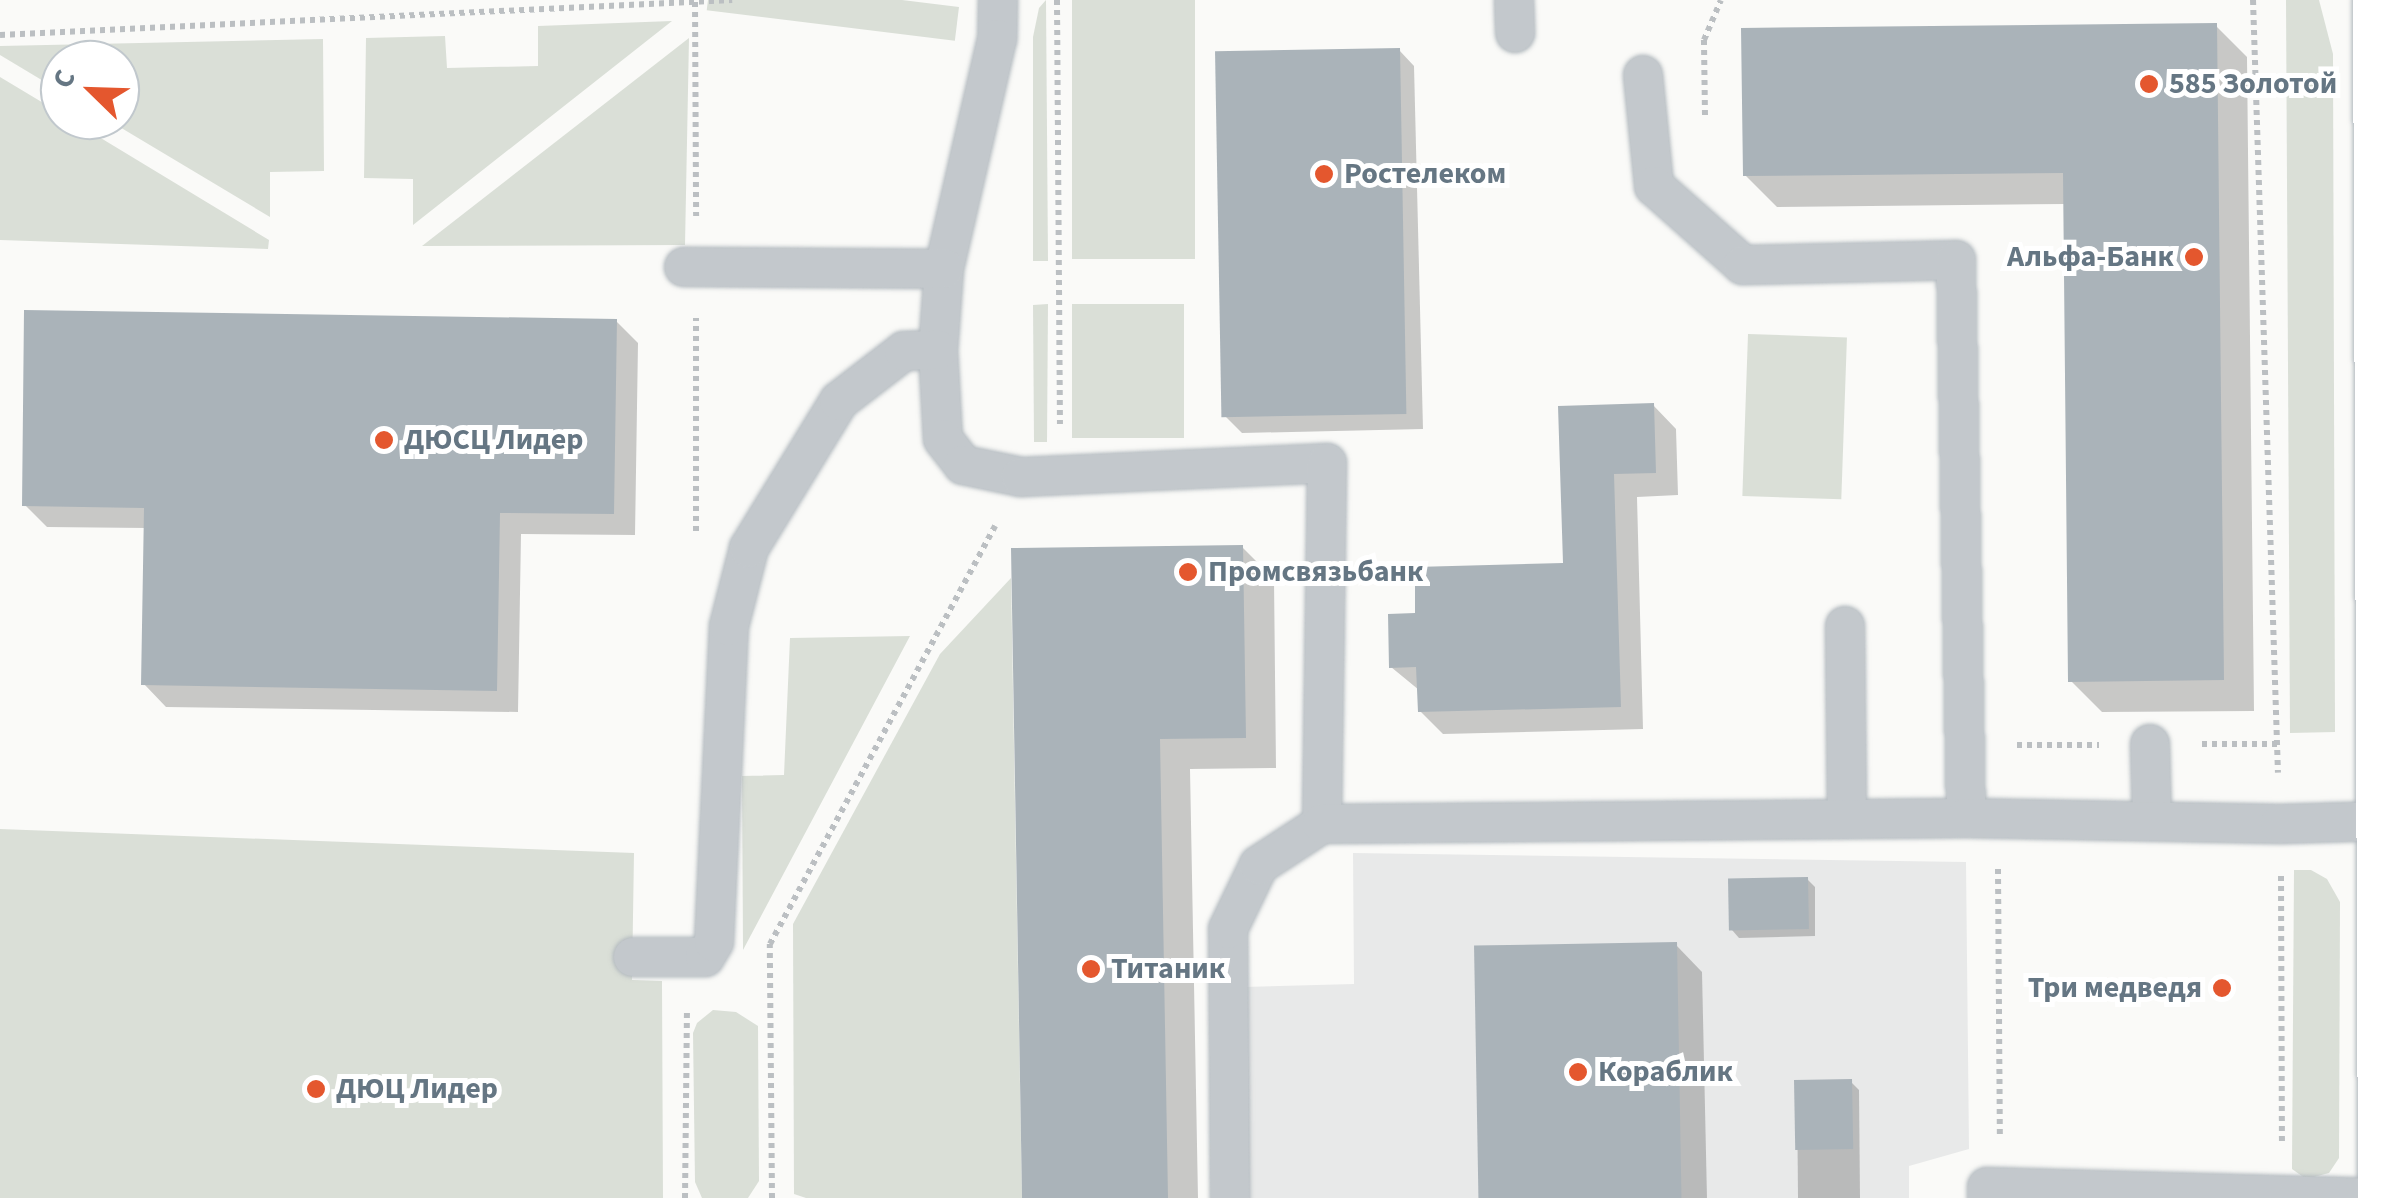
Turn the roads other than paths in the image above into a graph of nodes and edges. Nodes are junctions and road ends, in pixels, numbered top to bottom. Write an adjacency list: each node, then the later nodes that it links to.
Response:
1 (998, 0): 5 (lane)
2 (2380, 0): 7 (main road)
3 (1643, 75): 10 (lane)
4 (690, 267): 5 (lane)
5 (944, 269): 6 (lane)
6 (938, 350): 14 (lane); 16 (lane)
7 (2386, 470): 12 (main road)
8 (1844, 626): 11 (lane)
9 (2150, 744): 13 (lane)
10 (1982, 818): 11 (lane); 13 (lane)
11 (1847, 819): 14 (lane)
12 (2383, 821): 13 (lane); 15 (main road)
13 (2152, 822)
14 (1322, 824): 19 (lane)
15 (2388, 890): 20 (main road)
16 (633, 958)
17 (1993, 1193): 18 (lane)
18 (2282, 1196): 20 (lane)
19 (1230, 1198)
20 (2383, 1198)

